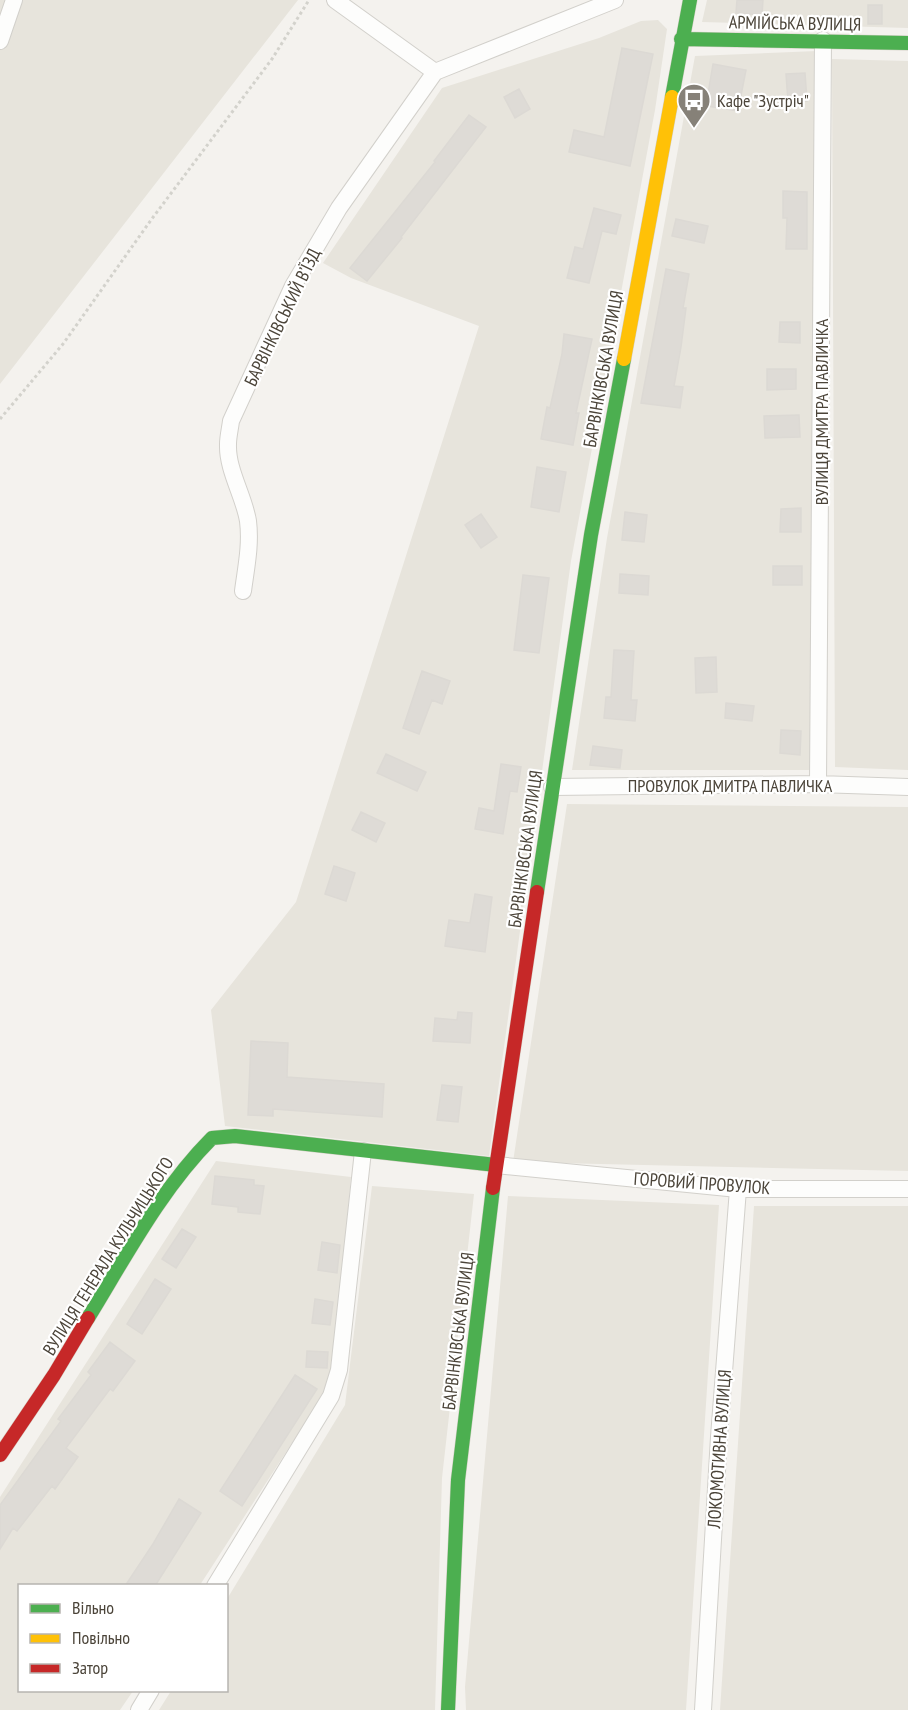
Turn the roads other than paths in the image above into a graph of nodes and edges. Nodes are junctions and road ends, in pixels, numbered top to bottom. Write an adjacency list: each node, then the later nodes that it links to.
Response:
1 (14, 0): 7 (street)
2 (335, 0): 9 (street)
3 (615, 0): 9 (street)
4 (690, 0): 5 (street, БАРВІНКІВСЬКА ВУЛИЦЯ)
5 (681, 39): 6 (street, АРМІЙСЬКА ВУЛИЦЯ); 12 (street, БАРВІНКІВСЬКА ВУЛИЦЯ)
6 (823, 40): 8 (street, АРМІЙСЬКА ВУЛИЦЯ); 11 (street, ВУЛИЦЯ ДМИТРА ПАВЛИЧКА)
7 (0, 41)
8 (908, 43)
9 (435, 72): 10 (street, БАРВІНКІВСЬКИЙ В’ЇЗД)
10 (243, 591)
11 (818, 784): 12 (street, ПРОВУЛОК ДМИТРА ПАВЛИЧКА); 13 (street, ПРОВУЛОК ДМИТРА ПАВЛИЧКА)
12 (552, 787): 15 (street, БАРВІНКІВСЬКА ВУЛИЦЯ)
13 (908, 787)
14 (363, 1151): 15 (street, ВУЛИЦЯ ГЕНЕРАЛА КУЛЬЧИЦЬКОГО); 18 (street, ВУЛИЦЯ ГЕНЕРАЛА КУЛЬЧИЦЬКОГО); 19 (street)
15 (496, 1165): 16 (street, ГОРОВИЙ ПРОВУЛОК); 22 (street, БАРВІНКІВСЬКА ВУЛИЦЯ)
16 (738, 1189): 17 (street, ГОРОВИЙ ПРОВУЛОК); 23 (street, ЛОКОМОТИВНА ВУЛИЦЯ)
17 (908, 1189)
18 (0, 1455)
19 (216, 1584)
20 (150, 1692): 21 (street)
21 (139, 1710)
22 (448, 1710)
23 (703, 1710)

